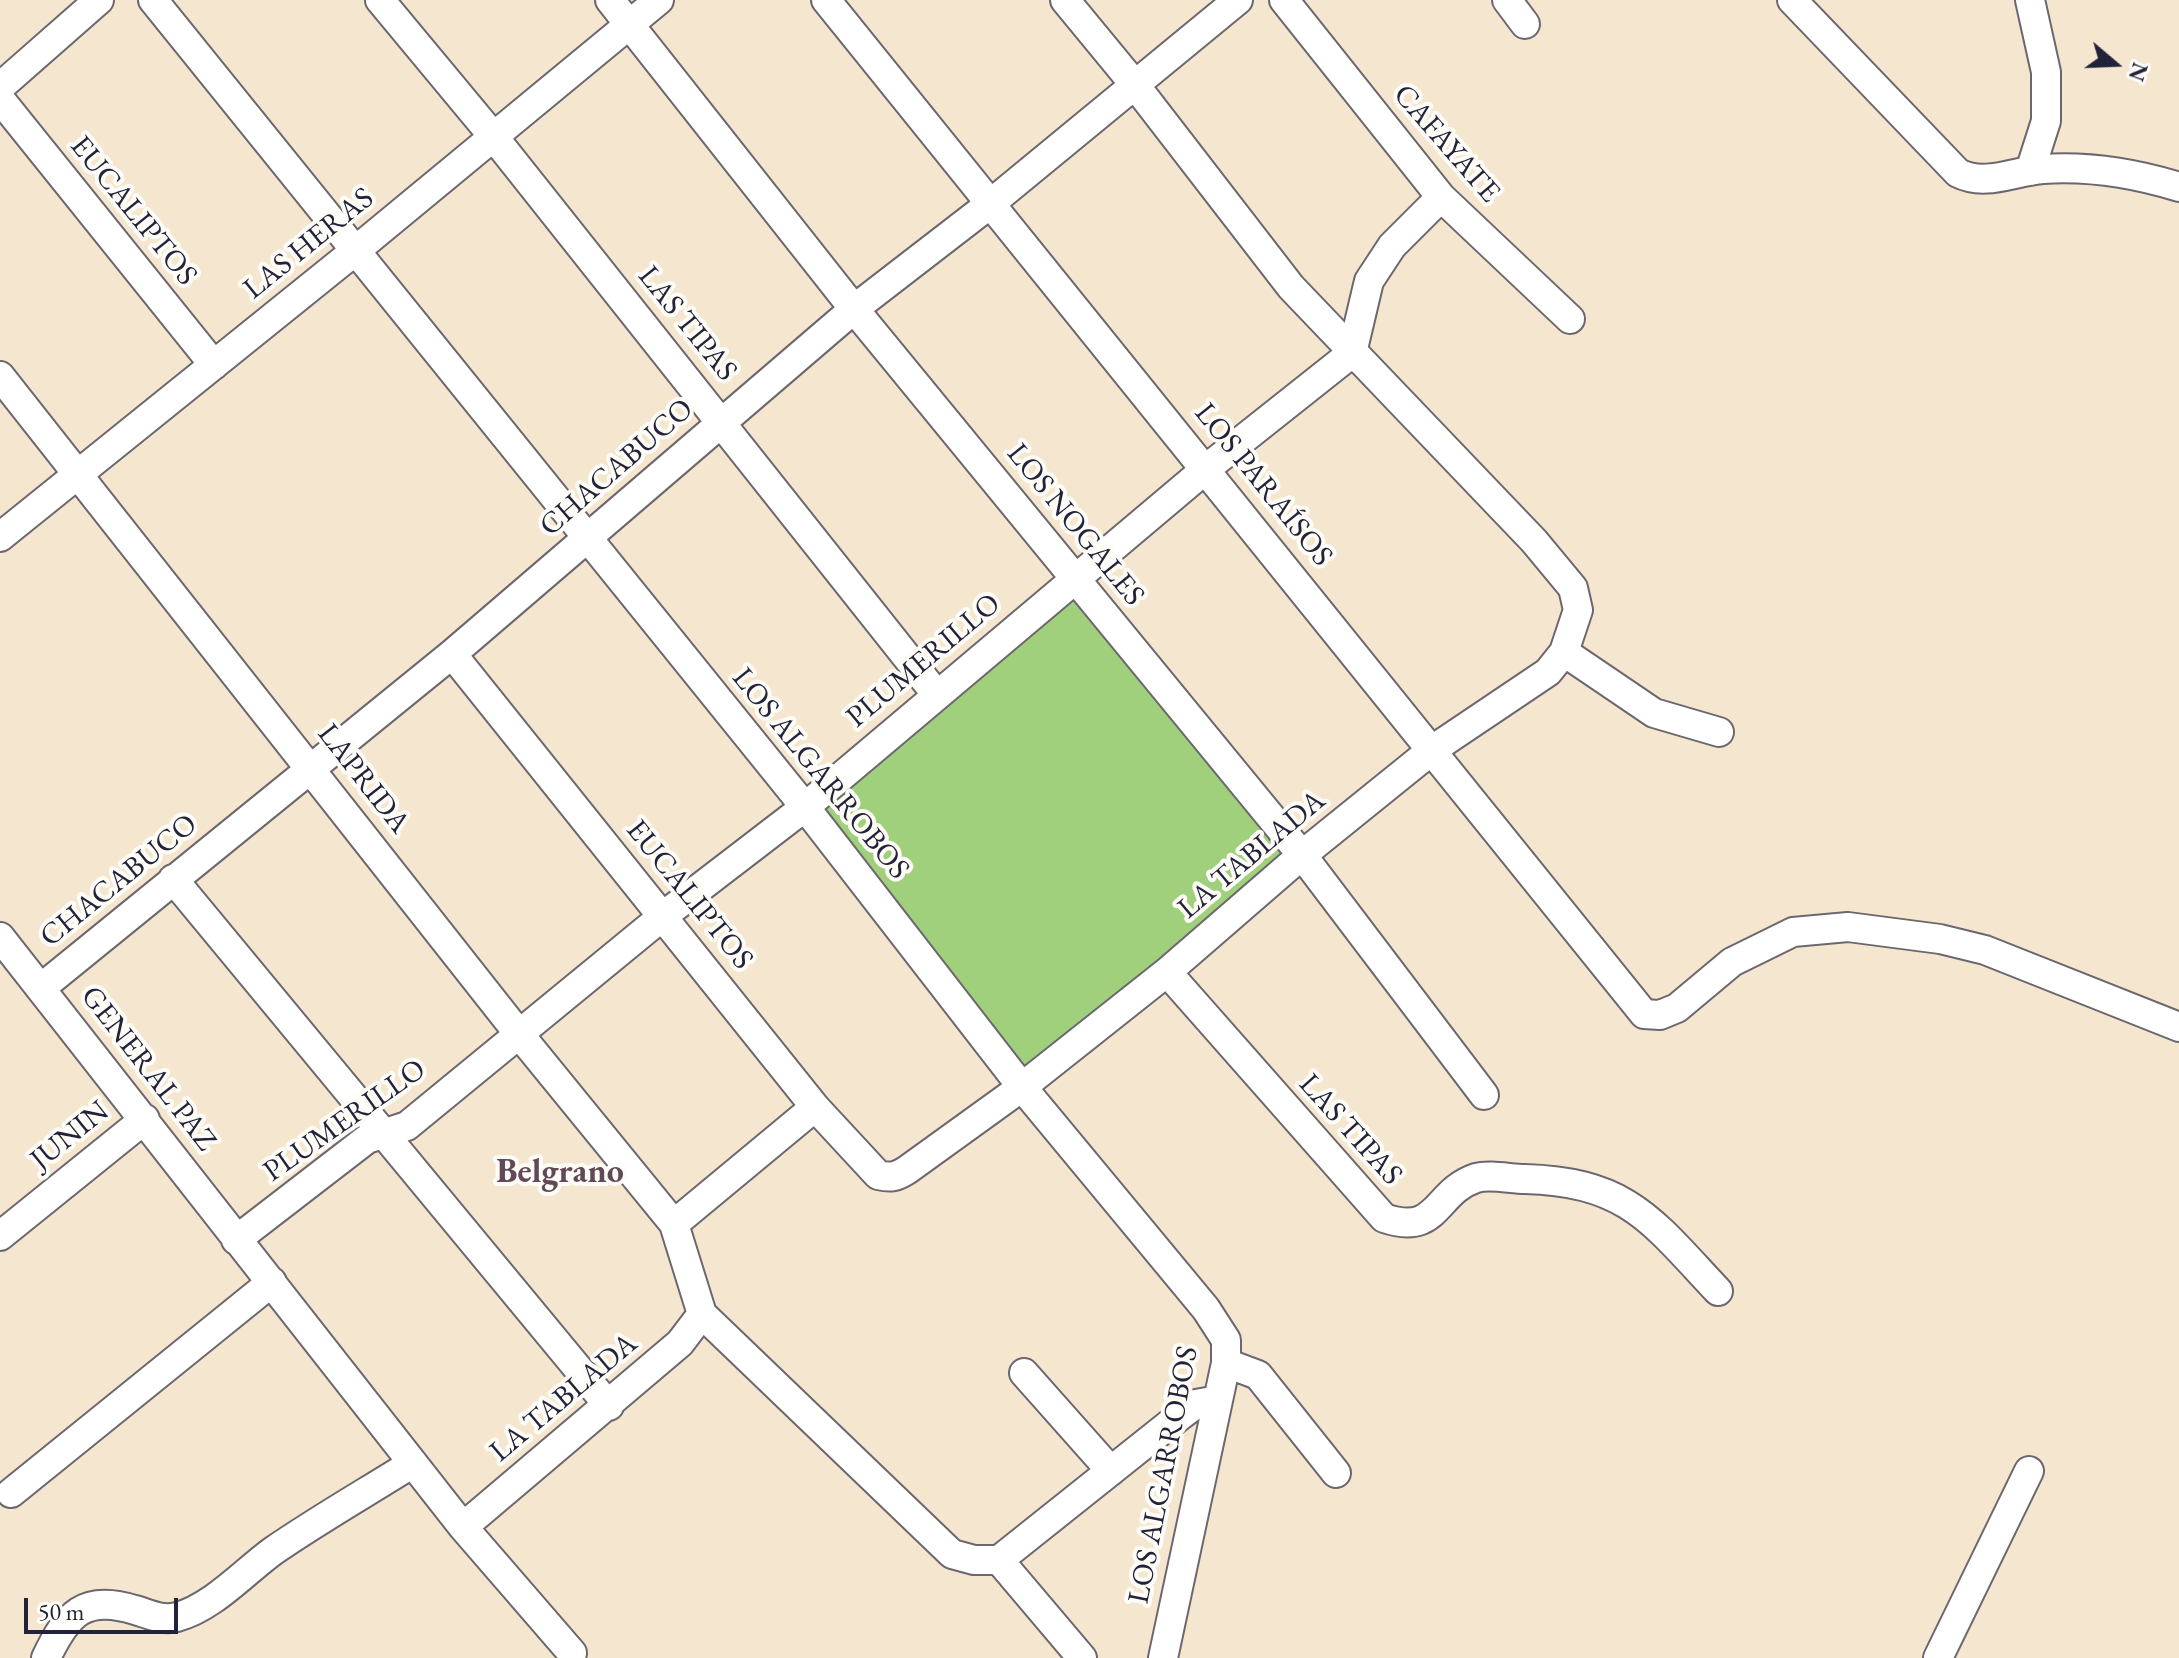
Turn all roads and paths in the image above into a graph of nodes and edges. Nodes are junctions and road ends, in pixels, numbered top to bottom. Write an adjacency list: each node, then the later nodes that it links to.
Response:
1 (99, 0): 16 (street)
2 (153, 0): 23 (street, LOS ALGARROBOS)
3 (380, 0): 18 (street, LAS TIPAS)
4 (610, 0): 13 (street, LOS NOGALES)
5 (659, 0): 13 (street, LAS HERAS)
6 (826, 0): 22 (street, LOS PARAÍSOS)
7 (1065, 0): 15 (street, LA TABLADA)
8 (1238, 0): 15 (street, CHACABUCO)
9 (1284, 0): 21 (street, CAFAYATE)
10 (1507, 0): 14 (street)
11 (1792, 0): 19 (street)
12 (2030, 0): 19 (street)
13 (629, 23): 18 (street, LAS HERAS); 24 (street, LOS NOGALES)
14 (1525, 24)
15 (1135, 85): 22 (street, CHACABUCO); 26 (street, LA TABLADA)
16 (0, 87)
17 (0, 99): 27 (street, EUCALIPTOS)
18 (493, 136): 23 (street, LAS HERAS); 29 (street, LAS TIPAS)
19 (2030, 171): 20 (street)
20 (2179, 187)
21 (1441, 197): 25 (street, CAFAYATE); 26 (street)
22 (990, 204): 24 (street, CHACABUCO); 30 (street, LOS PARAÍSOS)
23 (355, 251): 27 (street, LAS HERAS); 33 (street, LOS ALGARROBOS)
24 (854, 309): 29 (street, CHACABUCO); 34 (street, LOS NOGALES)
25 (1570, 319)
26 (1352, 353): 30 (street, PLUMERILLO); 35 (street, LA TABLADA)
27 (214, 365): 31 (street, LAS HERAS)
28 (0, 376): 31 (street, LAPRIDA)
29 (722, 422): 33 (street, CHACABUCO); 37 (street, LAS TIPAS)
30 (1207, 468): 34 (street, PLUMERILLO); 39 (street, LOS PARAÍSOS)
31 (79, 473): 32 (street, LAS HERAS); 40 (street, LAPRIDA)
32 (0, 537)
33 (587, 541): 36 (street, CHACABUCO); 41 (street, LOS ALGARROBOS)
34 (1075, 578): 37 (street, PLUMERILLO); 42 (street, LOS NOGALES)
35 (1564, 652): 38 (street); 39 (street, LA TABLADA)
36 (452, 654): 40 (street, CHACABUCO); 44 (street, EUCALIPTOS)
37 (937, 695): 41 (street, PLUMERILLO)
38 (1719, 732)
39 (1432, 750): 42 (street, LA TABLADA); 48 (street, LOS PARAÍSOS)
40 (311, 767): 43 (street, CHACABUCO); 49 (street, LAPRIDA)
41 (805, 807): 44 (street, PLUMERILLO); 50 (street, LOS ALGARROBOS)
42 (1302, 855): 46 (street, LA TABLADA); 51 (street, LOS NOGALES)
43 (173, 879): 47 (street, CHACABUCO); 54 (street)
44 (663, 916): 49 (street, PLUMERILLO); 52 (street, EUCALIPTOS)
45 (5, 955): 47 (street, GENERAL PAZ)
46 (1167, 972): 50 (street, LA TABLADA); 60 (street, LAS TIPAS)
47 (41, 988): 53 (street, GENERAL PAZ)
48 (2179, 1027)
49 (519, 1034): 54 (street, PLUMERILLO); 56 (street, LAPRIDA)
50 (1022, 1087): 55 (street, LA TABLADA); 62 (street, LOS ALGARROBOS)
51 (1484, 1095)
52 (815, 1107): 55 (street, EUCALIPTOS); 56 (street)
53 (145, 1119): 57 (street, JUNIN); 58 (street, GENERAL PAZ)
54 (384, 1134): 58 (street, PLUMERILLO); 65 (street)
55 (878, 1175)
56 (674, 1224): 61 (street)
57 (0, 1236)
58 (236, 1240): 59 (street, GENERAL PAZ)
59 (272, 1282): 66 (street, GENERAL PAZ); 70 (street)
60 (1718, 1291)
61 (702, 1314): 65 (street, LA TABLADA); 72 (street)
62 (1226, 1363): 64 (street, LOS ALGARROBOS); 69 (street)
63 (1024, 1373): 67 (street)
64 (1218, 1400): 67 (street); 76 (street, LOS ALGARROBOS)
65 (609, 1406): 71 (street, LA TABLADA)
66 (413, 1463): 71 (street, GENERAL PAZ); 74 (street)
67 (1111, 1471): 72 (street)
68 (2029, 1471): 77 (street)
69 (1336, 1473)
70 (11, 1493)
71 (463, 1527): 73 (street, GENERAL PAZ)
72 (999, 1560): 75 (street)
73 (572, 1653)
74 (46, 1658)
75 (1082, 1658)
76 (1163, 1658)
77 (1938, 1658)

